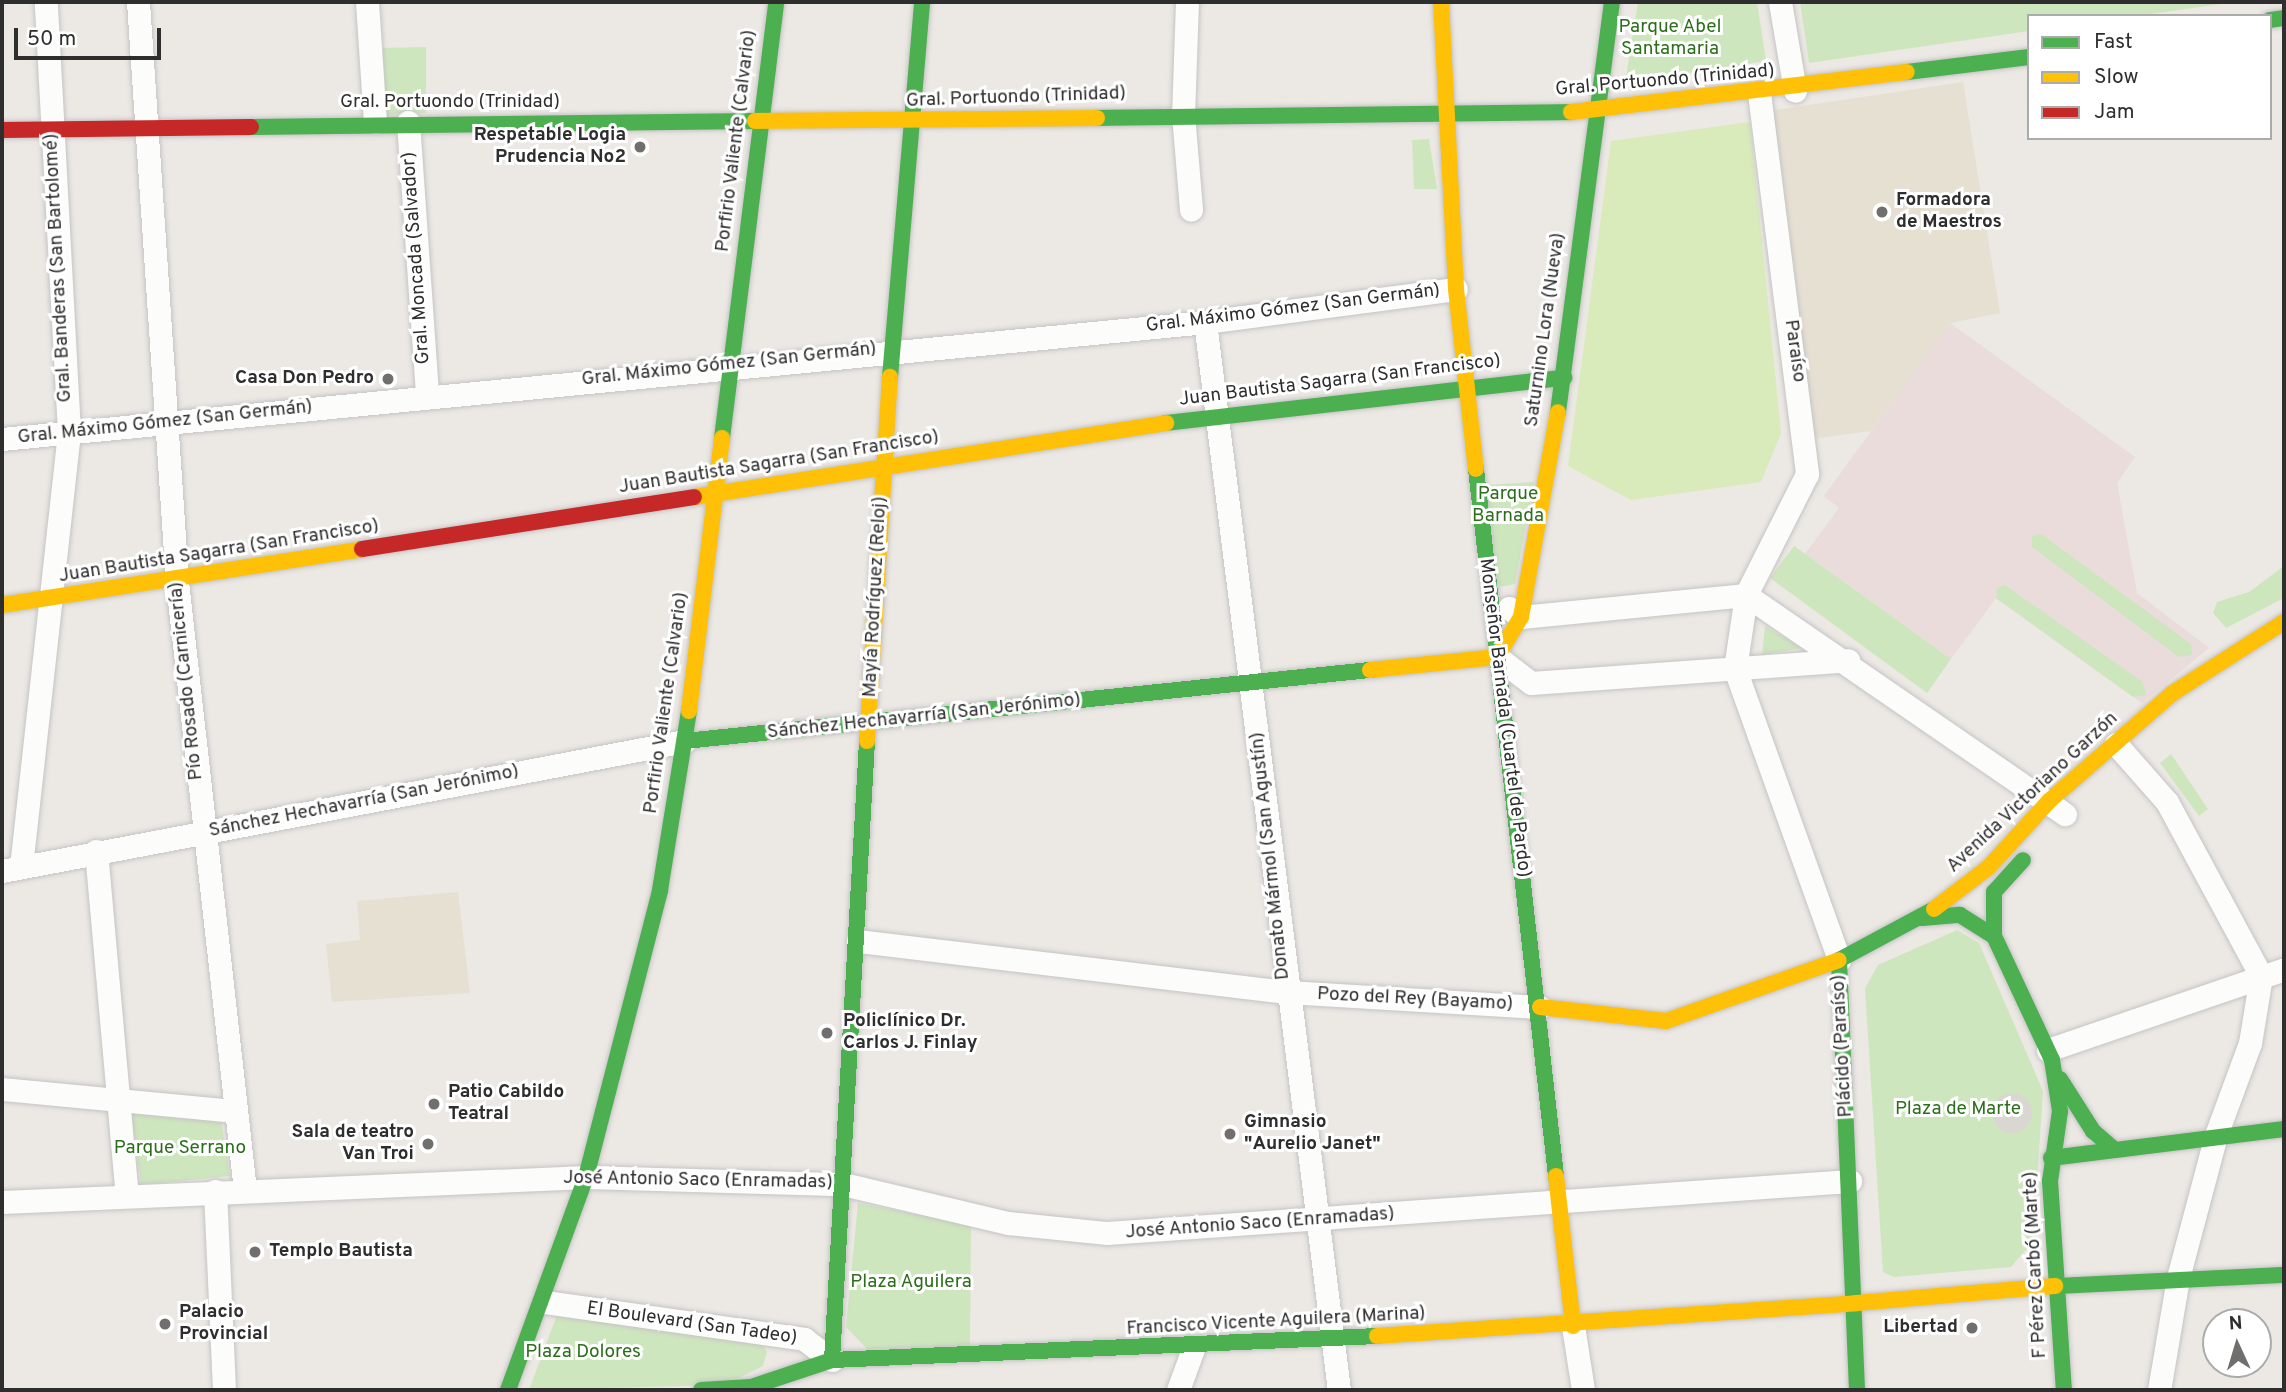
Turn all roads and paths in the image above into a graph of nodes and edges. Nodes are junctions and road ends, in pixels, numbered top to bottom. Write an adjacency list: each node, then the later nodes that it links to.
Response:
1 (46, 2): 21 (street, Gral. Banderas (San Bartolomé))
2 (138, 2): 22 (street, Pío Rosado (Carnicería))
3 (368, 2): 16 (street)
4 (776, 2): 19 (main road, Porfirio Valiente (Calvario))
5 (922, 2): 18 (main road, Mayía Rodríguez (Reloj))
6 (1187, 2): 14 (street)
7 (1441, 2): 15 (main road, Monseñor Barnada (Cuartel de Pardo))
8 (1612, 2): 13 (main road, Saturnino Lora (Nueva))
9 (1780, 2): 11 (street)
10 (2027, 57): 11 (main road, Gral. Portuondo (Trinidad))
11 (1795, 91): 12 (main road, Gral. Portuondo (Trinidad))
12 (1759, 93): 13 (main road, Gral. Portuondo (Trinidad)); 39 (street, Paraíso)
13 (1594, 112): 15 (main road, Gral. Portuondo (Trinidad)); 28 (main road, Saturnino Lora (Nueva))
14 (1183, 114): 15 (main road, Gral. Portuondo (Trinidad)); 18 (main road, Gral. Portuondo (Trinidad)); 23 (street)
15 (1443, 116): 24 (main road, Monseñor Barnada (Cuartel de Pardo))
16 (375, 122): 17 (main road, Gral. Portuondo (Trinidad)); 22 (main road, Gral. Portuondo (Trinidad))
17 (408, 122): 19 (main road, Gral. Portuondo (Trinidad)); 30 (street, Gral. Moncada (Salvador))
18 (912, 122): 19 (main road, Gral. Portuondo (Trinidad)); 26 (main road, Mayía Rodríguez (Reloj))
19 (761, 126): 27 (main road, Porfirio Valiente (Calvario))
20 (2, 130): 21 (main road, Gral. Portuondo (Trinidad))
21 (51, 130): 22 (main road, Gral. Portuondo (Trinidad)); 33 (street, Gral. Banderas (San Bartolomé))
22 (143, 130): 32 (street, Pío Rosado (Carnicería))
23 (1191, 210)
24 (1456, 289): 25 (street, Gral. Máximo Gómez (San Germán)); 29 (main road, Monseñor Barnada (Cuartel de Pardo))
25 (1205, 322): 26 (street, Gral. Máximo Gómez (San Germán)); 31 (street, Donato Mármol (San Agustín))
26 (890, 349): 27 (street, Gral. Máximo Gómez (San Germán)); 35 (main road, Mayía Rodríguez (Reloj))
27 (731, 363): 30 (street, Gral. Máximo Gómez (San Germán)); 36 (main road, Porfirio Valiente (Calvario))
28 (1564, 378): 29 (main road, Juan Bautista Sagarra (San Francisco)); 42 (main road, Saturnino Lora (Nueva))
29 (1466, 384): 31 (main road, Juan Bautista Sagarra (San Francisco)); 38 (main road, Monseñor Barnada (Cuartel de Pardo))
30 (427, 395): 32 (street, Gral. Máximo Gómez (San Germán))
31 (1220, 415): 35 (main road, Juan Bautista Sagarra (San Francisco)); 48 (street, Donato Mármol (San Agustín))
32 (165, 426): 33 (street, Gral. Máximo Gómez (San Germán)); 37 (street, Pío Rosado (Carnicería))
33 (69, 432): 34 (street, Gral. Máximo Gómez (San Germán)); 40 (street, Gral. Banderas (San Bartolomé))
34 (2, 439)
35 (882, 468): 36 (main road, Juan Bautista Sagarra (San Francisco)); 49 (main road, Mayía Rodríguez (Reloj))
36 (716, 494): 37 (main road, Juan Bautista Sagarra (San Francisco)); 50 (main road, Porfirio Valiente (Calvario))
37 (177, 582): 40 (main road, Juan Bautista Sagarra (San Francisco)); 53 (street, Pío Rosado (Carnicería))
38 (1488, 590): 42 (street); 44 (main road, Monseñor Barnada (Cuartel de Pardo))
39 (1746, 595): 42 (street); 45 (street); 46 (street, Plácido (Paraíso))
40 (52, 598): 41 (main road, Juan Bautista Sagarra (San Francisco)); 56 (street, Gral. Banderas (San Bartolomé))
41 (2, 605)
42 (1521, 617): 44 (main road, Saturnino Lora (Nueva))
43 (2284, 622): 51 (main road, Avenida Victoriano Garzón)
44 (1496, 657): 46 (street); 48 (main road, Sánchez Hechavarría (San Jerónimo)); 64 (main road, Monseñor Barnada (Cuartel de Pardo))
45 (1848, 660): 46 (street); 52 (street)
46 (1735, 669): 60 (street, Plácido (Paraíso))
47 (2245, 670): 51 (main road, Avenida Victoriano Garzón)
48 (1252, 685): 49 (main road, Sánchez Hechavarría (San Jerónimo)); 63 (street, Donato Mármol (San Agustín))
49 (870, 721): 50 (main road, Sánchez Hechavarría (San Jerónimo)); 59 (main road, Mayía Rodríguez (Reloj))
50 (685, 741): 53 (street, Sánchez Hechavarría (San Jerónimo)); 73 (main road, Porfirio Valiente (Calvario))
51 (2122, 750): 52 (main road, Avenida Victoriano Garzón); 52 (main road, Avenida Victoriano Garzón); 62 (street)
52 (2056, 813): 57 (main road, Avenida Victoriano Garzón)
53 (202, 832): 55 (street, Sánchez Hechavarría (San Jerónimo)); 68 (street, Pío Rosado (Carnicería))
54 (2038, 843): 58 (main road)
55 (96, 851): 56 (street, Sánchez Hechavarría (San Jerónimo)); 67 (street)
56 (11, 869)
57 (1922, 918): 58 (main road); 60 (main road, Avenida Victoriano Garzón)
58 (1994, 936): 65 (main road, F Pérez Carbó (Marte))
59 (858, 941): 63 (street, Pozo del Rey (Bayamo)); 75 (main road, Mayía Rodríguez (Reloj))
60 (1839, 960): 64 (main road, Pozo del Rey (Bayamo)); 74 (main road, Plácido (Paraíso))
61 (2284, 969): 62 (street)
62 (2261, 976): 65 (street); 70 (street)
63 (1286, 992): 64 (street, Pozo del Rey (Bayamo)); 81 (street, Donato Mármol (San Agustín))
64 (1540, 1007): 80 (main road, Monseñor Barnada (Cuartel de Pardo))
65 (2051, 1060): 71 (main road); 72 (main road, F Pérez Carbó (Marte))
66 (2, 1089): 67 (street)
67 (118, 1099): 68 (street); 78 (street)
68 (235, 1111): 76 (street, Pío Rosado (Carnicería))
69 (2284, 1129): 70 (main road)
70 (2216, 1135): 71 (main road); 83 (street)
71 (2115, 1150): 72 (main road)
72 (2051, 1158): 84 (main road, F Pérez Carbó (Marte))
73 (586, 1177): 75 (street, José Antonio Saco (Enramadas)); 76 (street, José Antonio Saco (Enramadas)); 85 (main road, Porfirio Valiente (Calvario))
74 (1850, 1181): 80 (street, José Antonio Saco (Enramadas)); 86 (main road, Plácido (Paraíso))
75 (843, 1184): 81 (street, José Antonio Saco (Enramadas)); 90 (main road, Mayía Rodríguez (Reloj))
76 (245, 1190): 77 (street, José Antonio Saco (Enramadas))
77 (215, 1191): 78 (street, José Antonio Saco (Enramadas)); 92 (street)
78 (127, 1196): 79 (street, José Antonio Saco (Enramadas))
79 (2, 1202)
80 (1560, 1205): 81 (street, José Antonio Saco (Enramadas)); 87 (main road, Monseñor Barnada (Cuartel de Pardo))
81 (1317, 1221): 88 (street, Donato Mármol (San Agustín))
82 (2284, 1275): 83 (main road, Francisco Vicente Aguilera (Marina))
83 (2178, 1278): 84 (main road, Francisco Vicente Aguilera (Marina)); 100 (street)
84 (2055, 1286): 86 (main road, Francisco Vicente Aguilera (Marina)); 99 (main road, F Pérez Carbó (Marte))
85 (545, 1302): 90 (street, El Boulevard (San Tadeo)); 93 (main road, Porfirio Valiente (Calvario))
86 (1856, 1303): 87 (main road, Francisco Vicente Aguilera (Marina)); 98 (main road, Plácido (Paraíso))
87 (1573, 1326): 88 (main road, Francisco Vicente Aguilera (Marina)); 97 (street, Monseñor Barnada (Cuartel de Pardo))
88 (1332, 1340): 89 (main road, Francisco Vicente Aguilera (Marina)); 96 (street, Donato Mármol (San Agustín))
89 (1193, 1349): 90 (main road, Francisco Vicente Aguilera (Marina)); 95 (street)
90 (832, 1360): 91 (main road, Francisco Vicente Aguilera (Marina))
91 (754, 1388): 94 (main road, Francisco Vicente Aguilera (Marina))
92 (224, 1390)
93 (508, 1390)
94 (701, 1390)
95 (1178, 1390)
96 (1339, 1390)
97 (1583, 1390)
98 (1857, 1390)
99 (2064, 1390)
100 (2159, 1390)

